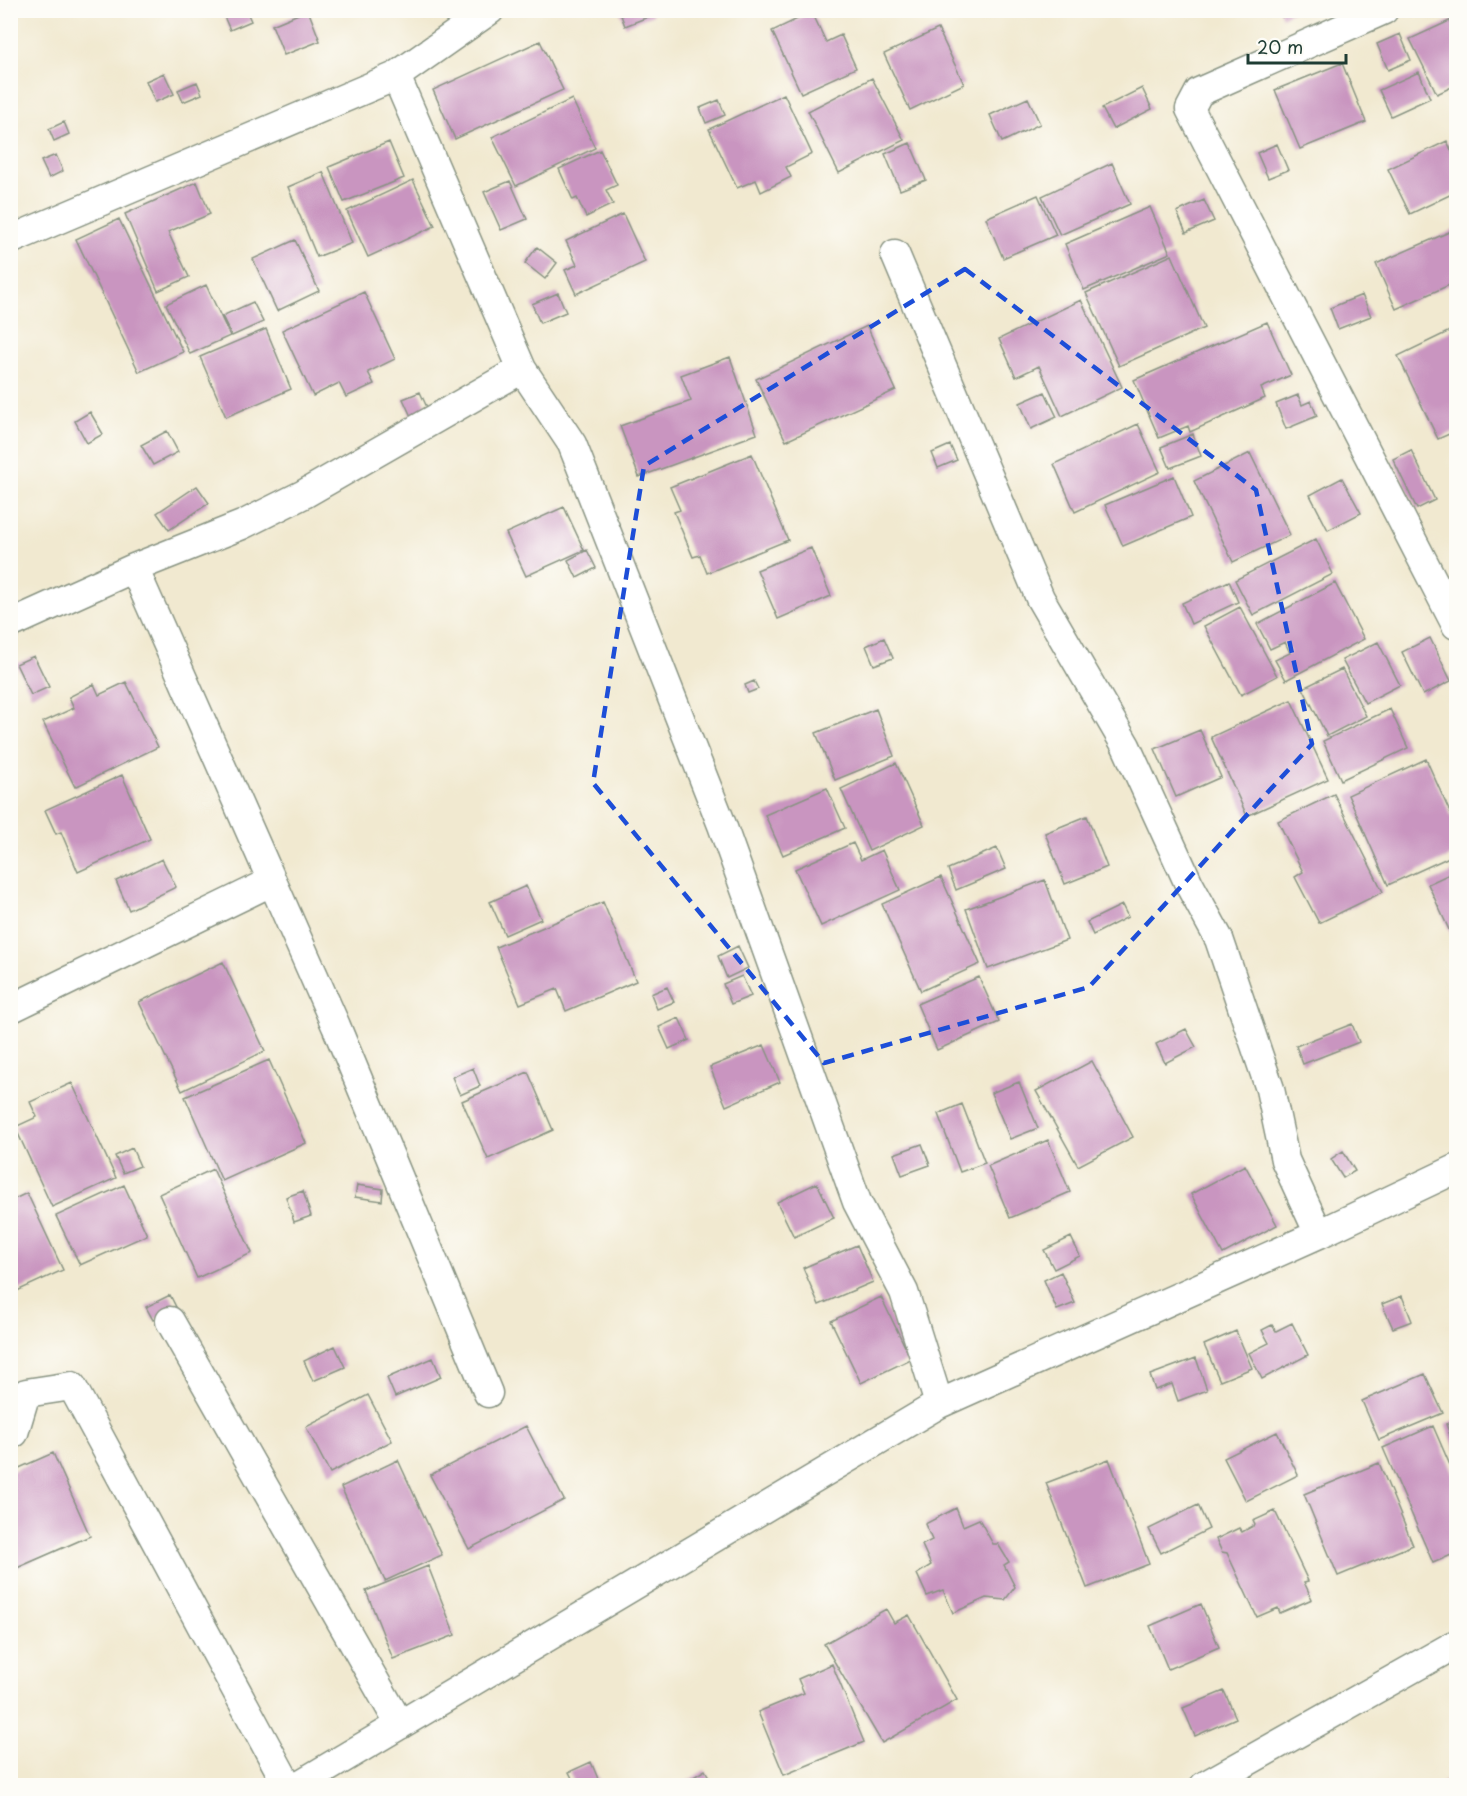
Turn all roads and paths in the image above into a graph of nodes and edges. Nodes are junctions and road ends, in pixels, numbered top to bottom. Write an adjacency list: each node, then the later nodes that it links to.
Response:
1 (490, 10): 3 (street)
2 (1384, 10): 9 (street)
3 (396, 76): 4 (street); 6 (street)
4 (10, 240)
5 (895, 254): 13 (street)
6 (522, 369): 7 (street); 16 (street)
7 (134, 568): 8 (street); 10 (street)
8 (10, 624)
9 (1456, 625)
10 (271, 882): 11 (street); 15 (street)
11 (10, 1009)
12 (1456, 1169): 13 (street)
13 (1319, 1234): 16 (street)
14 (170, 1321): 19 (street)
15 (488, 1393)
16 (939, 1404): 19 (street)
17 (14, 1433): 20 (street)
18 (1456, 1644): 22 (street)
19 (400, 1725): 21 (street)
20 (288, 1785)
21 (297, 1785)
22 (1204, 1785)

